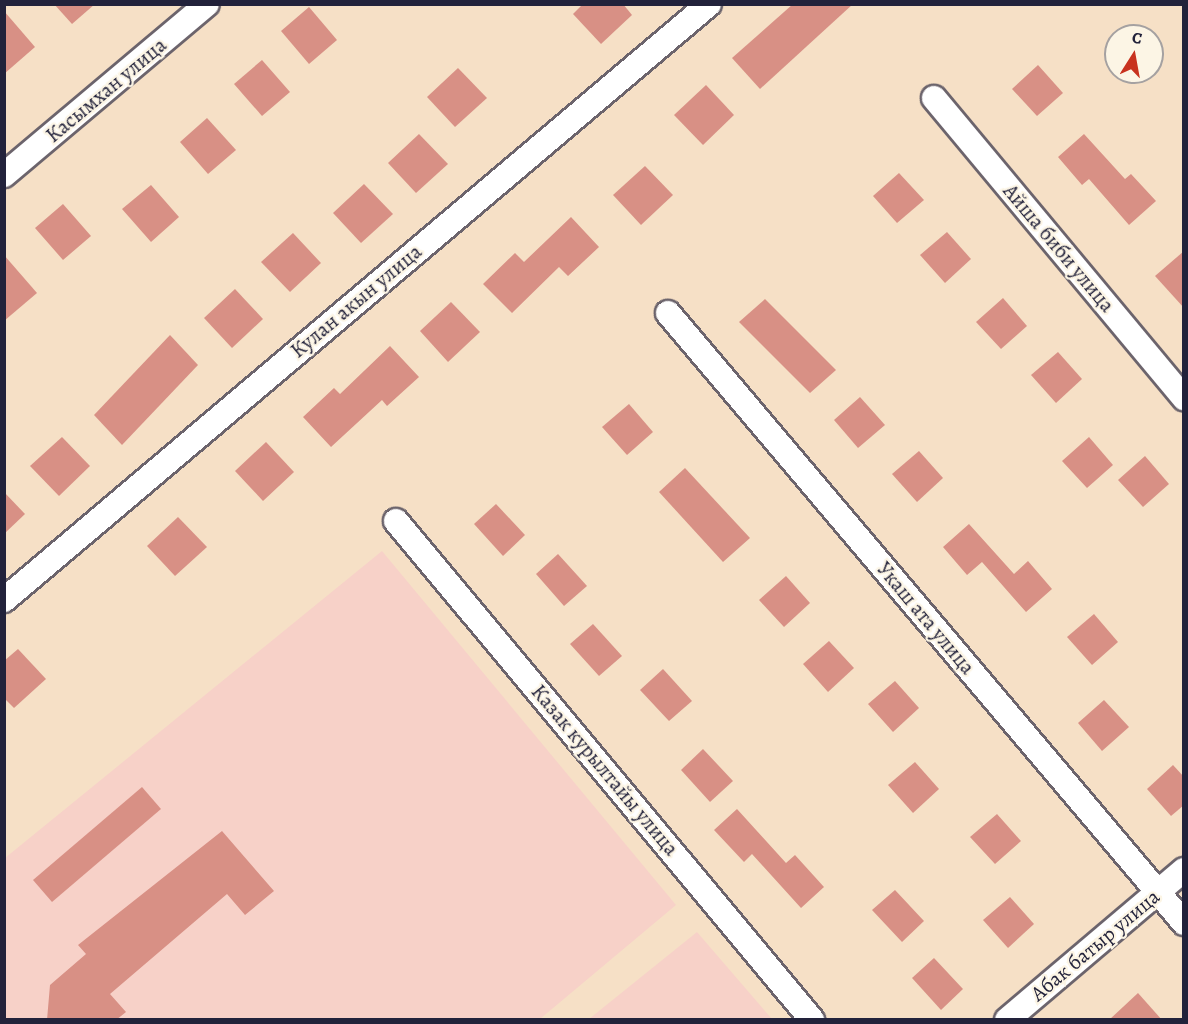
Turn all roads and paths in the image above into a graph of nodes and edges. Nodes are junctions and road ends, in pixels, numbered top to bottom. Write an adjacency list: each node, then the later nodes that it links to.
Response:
1 (207, 4): 4 (street, Касымхан улица)
2 (709, 4): 8 (street, Кулан акын улица)
3 (934, 98): 6 (street, Айша биби улица)
4 (4, 175)
5 (668, 313): 10 (street, Укаш ата улица)
6 (1184, 398)
7 (396, 521): 12 (street, Казак курылтайы улица)
8 (4, 600)
9 (1184, 870): 10 (street, Абак батыр улица)
10 (1157, 892): 11 (street, Укаш ата улица); 13 (street, Абак батыр улица)
11 (1184, 923)
12 (813, 1020)
13 (1006, 1020)

